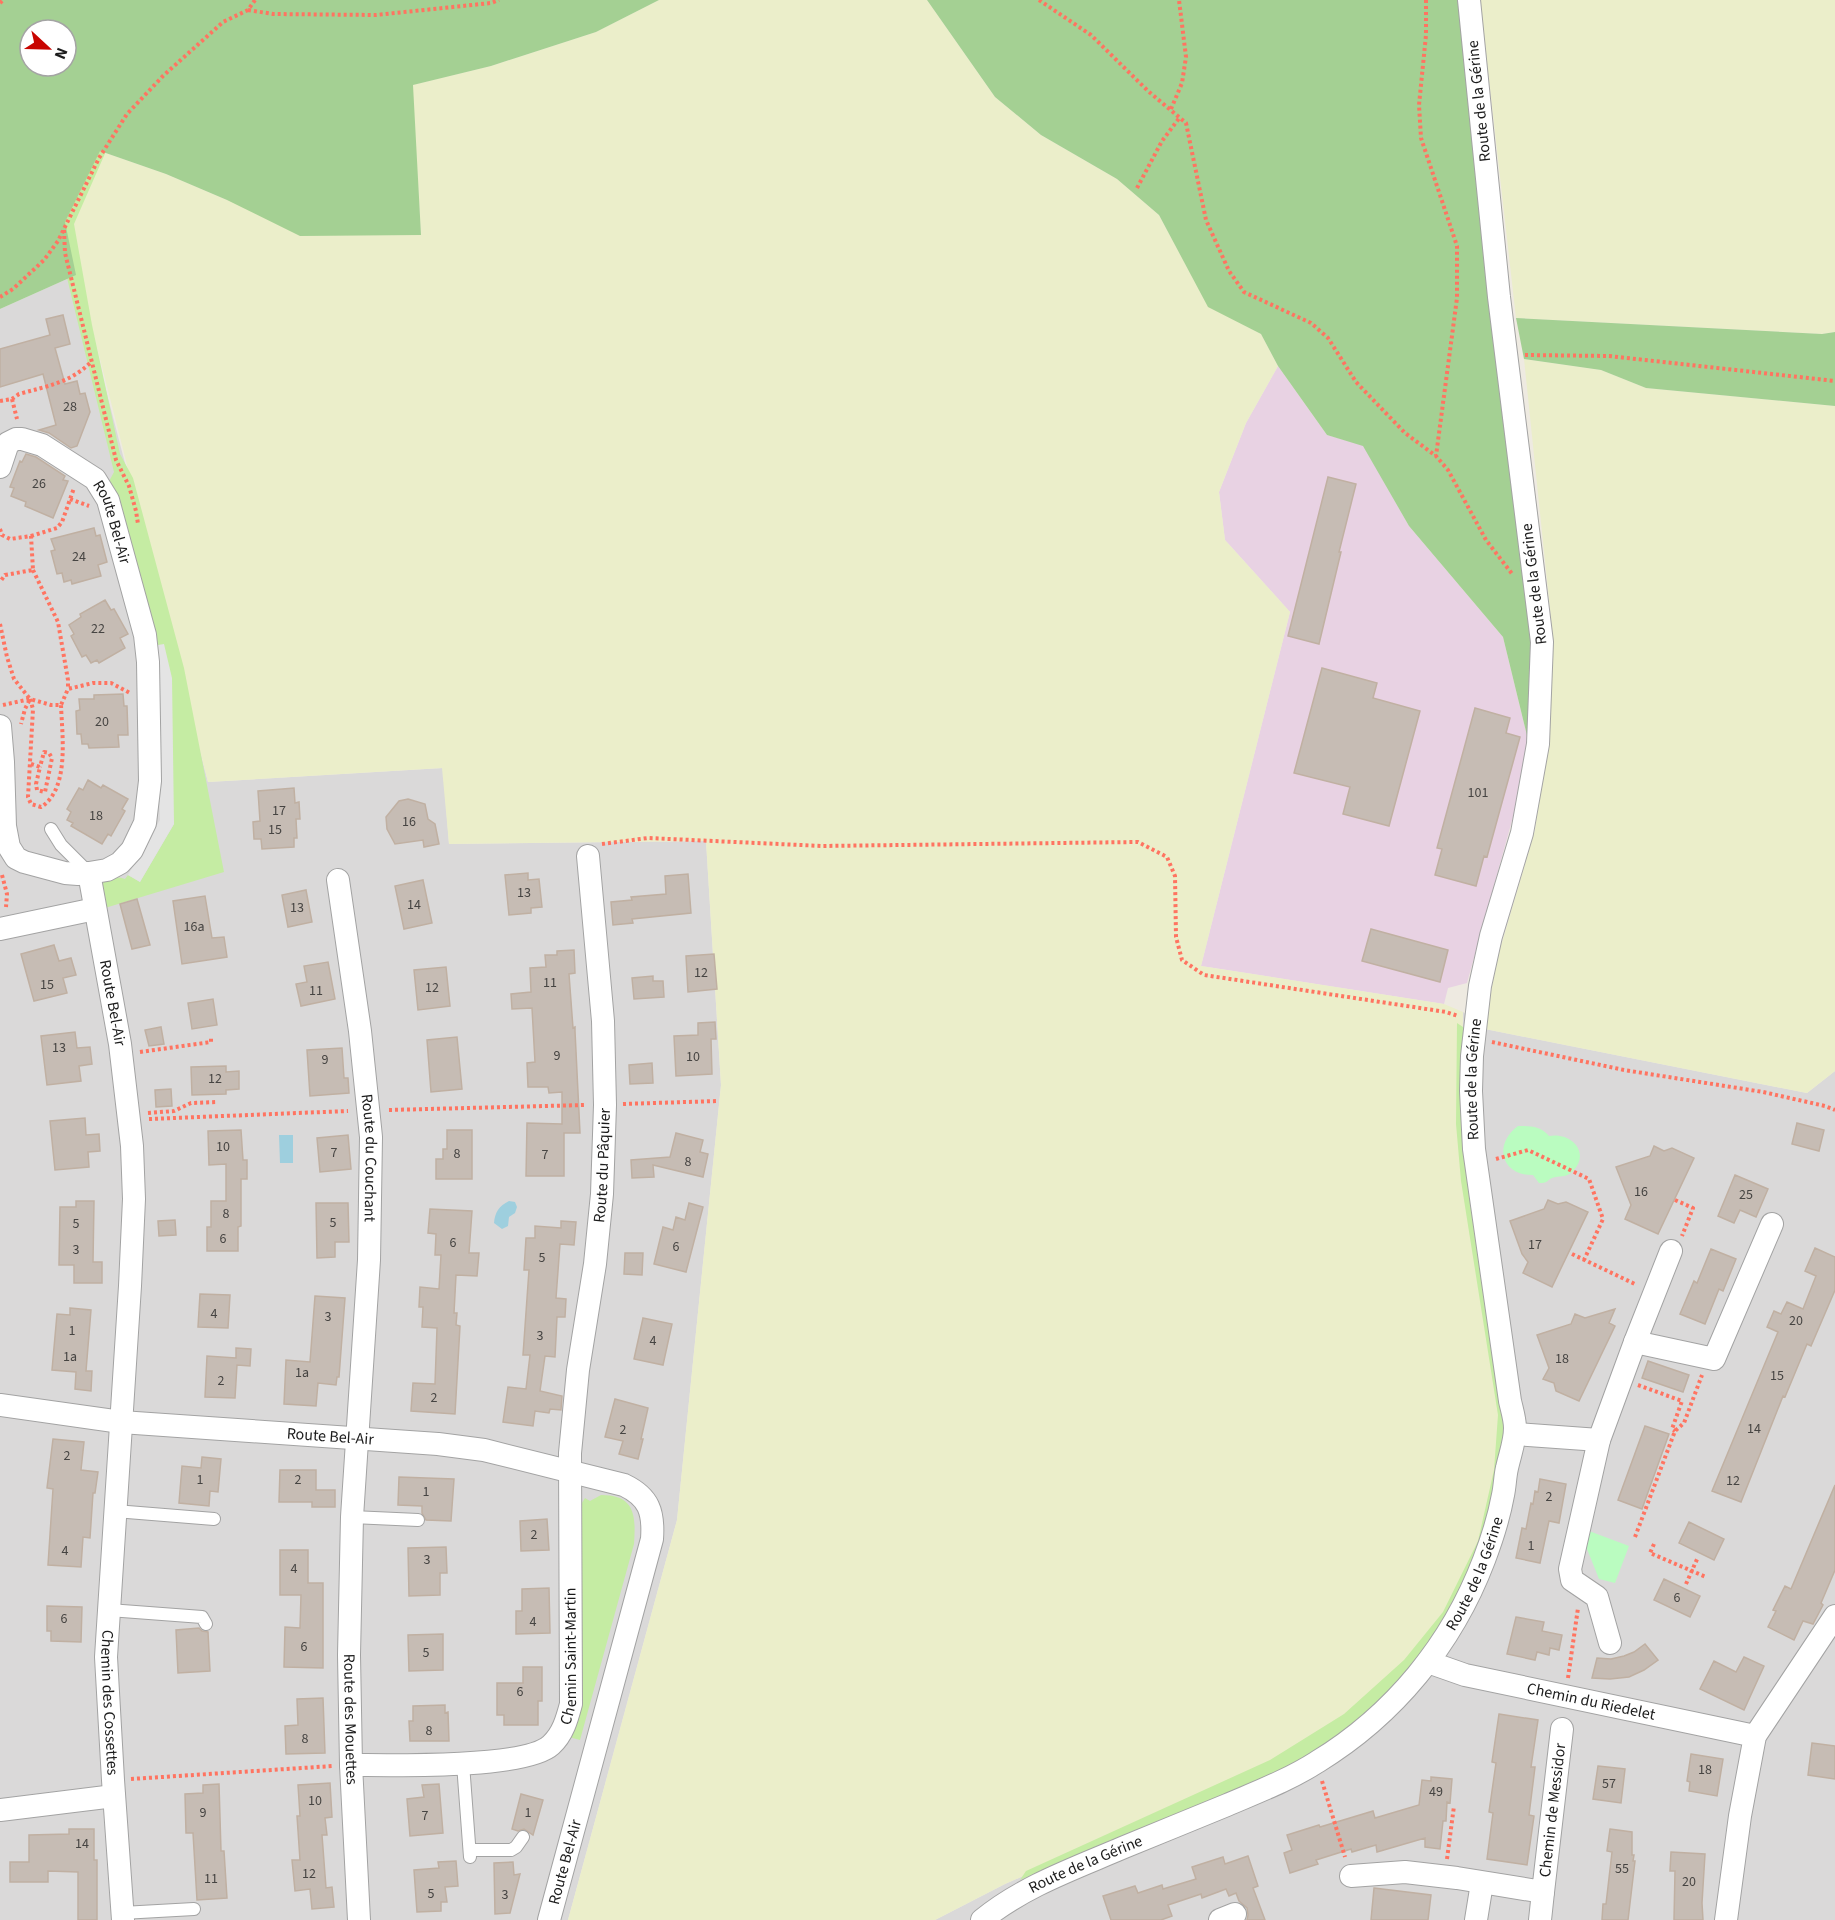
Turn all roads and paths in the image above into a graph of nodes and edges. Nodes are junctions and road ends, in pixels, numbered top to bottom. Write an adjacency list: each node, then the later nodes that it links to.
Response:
1 (255, 0): 7 (path)
2 (499, 0): 7 (path)
3 (1039, 0): 8 (path)
4 (1179, 0): 8 (path)
5 (1426, 0): 17 (path)
6 (1469, 0): 13 (street, Route de la Gérine)
7 (248, 10): 11 (path)
8 (1171, 109): 9 (path)
9 (1180, 117): 10 (path); 17 (path)
10 (1137, 188)
11 (64, 230): 12 (path); 14 (path)
12 (0, 297)
13 (1507, 355): 15 (path); 25 (street, Route de la Gérine)
14 (92, 362): 16 (path); 20 (path)
15 (1835, 381)
16 (0, 401)
17 (1436, 456): 25 (path)
18 (0, 467): 19 (street, Route Bel-Air)
19 (81, 470): 22 (path); 29 (street, Route Bel-Air)
20 (138, 528)
21 (0, 529): 22 (path)
22 (31, 536): 23 (path)
23 (33, 570): 24 (path); 27 (path)
24 (0, 582)
25 (1534, 588): 42 (street, Route de la Gérine)
26 (0, 624): 28 (path)
27 (68, 689): 29 (path); 30 (path)
28 (30, 699): 30 (path); 31 (path); 32 (path); 33 (path)
29 (149, 703): 37 (street, Route Bel-Air)
30 (61, 705): 33 (path)
31 (0, 706)
32 (10, 730): 37 (street, Route Bel-Air)
33 (31, 764): 34 (path)
34 (40, 767): 34 (path)
35 (51, 829): 37 (lane)
36 (588, 856): 42 (path); 47 (street, Route du Pâquier)
37 (89, 873): 40 (street, Route Bel-Air)
38 (2, 875): 41 (path)
39 (338, 880): 48 (street, Route du Couchant)
40 (95, 909): 41 (street); 50 (street, Route Bel-Air)
41 (2, 920)
42 (1474, 1031): 49 (path); 51 (street, Route de la Gérine)
43 (211, 1036): 44 (path)
44 (132, 1053)
45 (718, 1101): 47 (path)
46 (218, 1102): 50 (path)
47 (605, 1105): 48 (path); 67 (street, Route du Pâquier)
48 (369, 1110): 50 (path); 65 (street, Route du Couchant)
49 (1835, 1110)
50 (134, 1116): 62 (street, Route Bel-Air)
51 (1479, 1180): 56 (path); 64 (street, Route de la Gérine)
52 (1674, 1200): 54 (path)
53 (1772, 1224): 59 (street)
54 (1671, 1251): 57 (street)
55 (1572, 1254): 56 (path)
56 (1584, 1260): 57 (path)
57 (1654, 1294): 58 (street)
58 (1635, 1342): 59 (street); 60 (street)
59 (1708, 1359): 63 (path)
60 (1622, 1378): 63 (path); 66 (street)
61 (0, 1405): 62 (street)
62 (121, 1422): 65 (street, Route Bel-Air); 68 (street, Chemin des Cossettes)
63 (1676, 1431): 72 (path)
64 (1515, 1434): 66 (street); 83 (street, Route de la Gérine)
65 (357, 1437): 67 (street, Route Bel-Air); 69 (street, Route des Mouettes)
66 (1599, 1440): 78 (street)
67 (571, 1472): 87 (street, Chemin Saint-Martin); 101 (street, Route Bel-Air)
68 (115, 1511): 70 (lane); 79 (street, Chemin des Cossettes)
69 (352, 1517): 71 (lane); 89 (street, Route des Mouettes)
70 (214, 1519)
71 (418, 1520)
72 (1635, 1537)
73 (1654, 1544): 75 (path)
74 (1698, 1557): 75 (path)
75 (1692, 1570): 76 (path); 77 (path)
76 (1706, 1576)
77 (1686, 1584)
78 (1581, 1587): 82 (street); 84 (path)
79 (109, 1610): 81 (lane, Chemin des Cossettes); 90 (street, Chemin des Cossettes)
80 (1835, 1616): 86 (street)
81 (206, 1624)
82 (1610, 1643)
83 (1428, 1662): 86 (street, Chemin du Riedelet); 88 (street, Route de la Gérine)
84 (1567, 1685)
85 (1562, 1729): 97 (street, Chemin de Messidor)
86 (1755, 1736): 105 (street)
87 (463, 1764): 89 (street, Chemin Saint-Martin); 93 (lane)
88 (1315, 1764): 94 (path); 102 (street, Route de la Gérine)
89 (351, 1765): 90 (path); 100 (street, Route des Mouettes)
90 (113, 1788): 92 (street, Chemin des Cossettes); 99 (street, Chemin des Cossettes)
91 (1454, 1806): 95 (path)
92 (0, 1810)
93 (523, 1837)
94 (1351, 1876): 95 (street, Chemin de Messidor)
95 (1445, 1876): 96 (street, Chemin de Messidor)
96 (1482, 1882): 97 (street, Chemin de Messidor); 103 (street)
97 (1543, 1892): 104 (street, Chemin de Messidor)
98 (194, 1909): 99 (lane, Chemin des Cossettes)
99 (122, 1916)
100 (359, 1920)
101 (549, 1920)
102 (982, 1920)
103 (1476, 1920)
104 (1540, 1920)
105 (1726, 1920)

